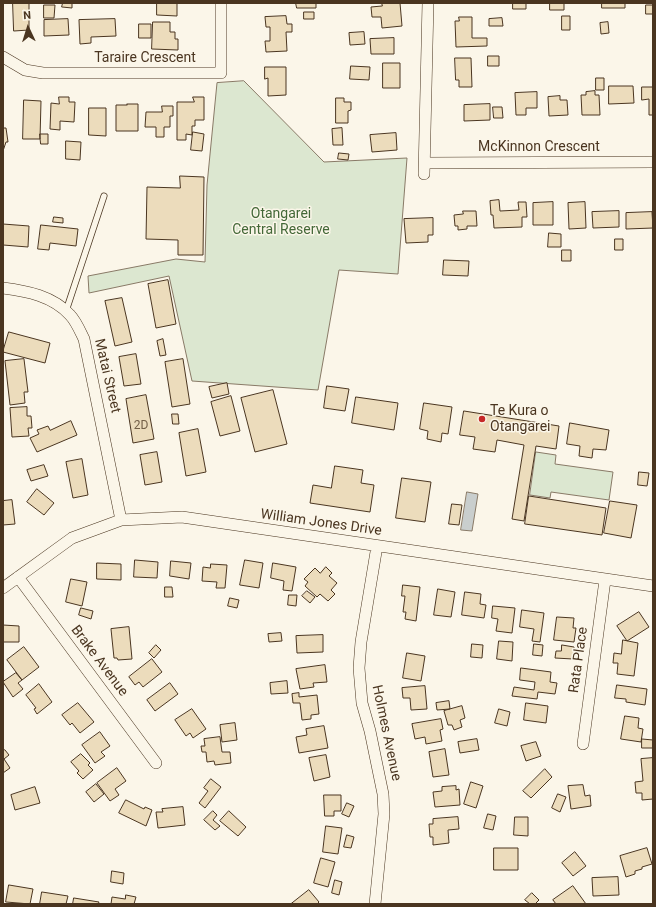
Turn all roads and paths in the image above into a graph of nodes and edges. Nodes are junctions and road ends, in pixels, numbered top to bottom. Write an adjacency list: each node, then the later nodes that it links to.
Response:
1 (221, 3): 3 (street, Taraire Crescent)
2 (428, 3): 4 (street, McKinnon Crescent)
3 (3, 56)
4 (653, 162)
5 (104, 196): 7 (lane)
6 (3, 288): 7 (street, Matai Street)
7 (66, 311): 8 (street, Matai Street)
8 (121, 520): 9 (street, William Jones Drive); 10 (street, William Jones Drive)
9 (377, 546): 11 (street, William Jones Drive); 16 (street, Holmes Avenue)
10 (18, 577): 13 (street, William Jones Drive); 15 (street, Brake Avenue)
11 (605, 580): 12 (street, William Jones Drive); 14 (street, Rata Place)
12 (653, 586)
13 (3, 588)
14 (583, 744)
15 (156, 763)
16 (375, 904)

